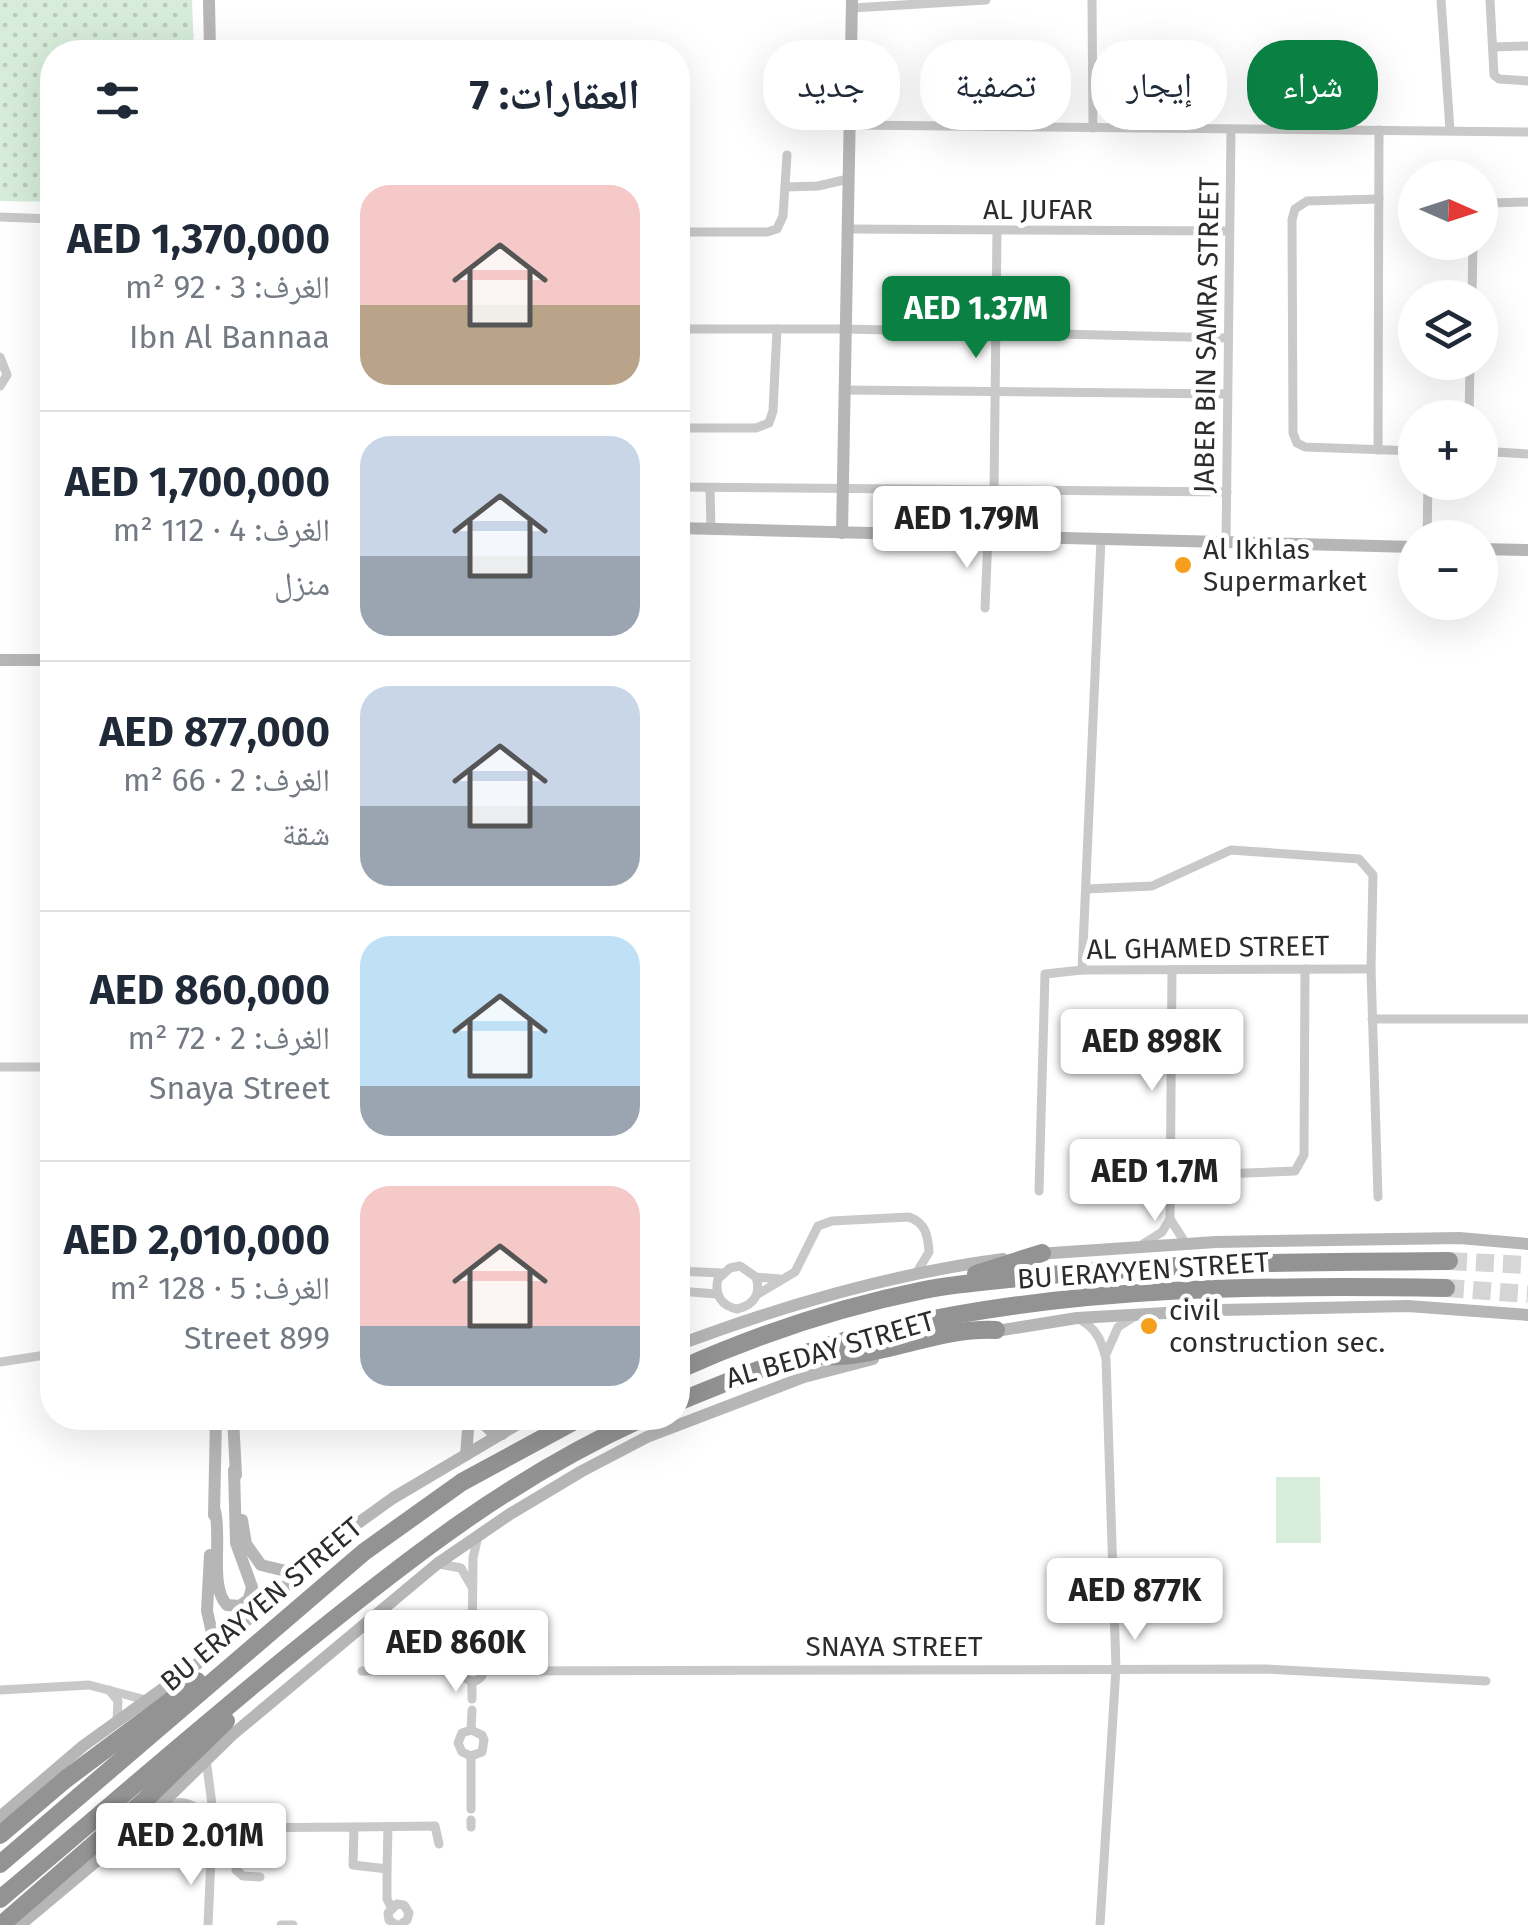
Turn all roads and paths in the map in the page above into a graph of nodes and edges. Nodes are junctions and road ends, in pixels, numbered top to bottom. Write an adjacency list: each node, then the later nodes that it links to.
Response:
1 (209, 0): 7 (main road)
2 (986, 0): 6 (street)
3 (1092, 0): 9 (street)
4 (1440, 0): 19 (street)
5 (1490, 0): 11 (street)
6 (852, 4): 8 (main road)
7 (210, 40)
8 (851, 40)
9 (1092, 40)
10 (1528, 46): 11 (street)
11 (1494, 47): 12 (street)
12 (1528, 81)
13 (900, 126): 14 (street)
14 (1091, 128)
15 (1227, 129): 16 (street)
16 (1231, 129): 18 (street); 30 (street, JABER BIN SAMRA STREET)
17 (849, 130): 22 (main road)
18 (1379, 130): 19 (street); 24 (street)
19 (1450, 130): 20 (street)
20 (1528, 132)
21 (787, 155): 23 (street)
22 (848, 186): 23 (street); 29 (main road)
23 (785, 187): 31 (street)
24 (1379, 199): 44 (street); 44 (street)
25 (1498, 202): 26 (street)
26 (1528, 202)
27 (0, 217): 28 (street)
28 (40, 218)
29 (848, 230): 32 (street, AL JUFAR); 35 (main road)
30 (1228, 231): 32 (street, AL JUFAR); 37 (street, JABER BIN SAMRA STREET)
31 (690, 232)
32 (997, 232): 36 (street)
33 (690, 329): 34 (street)
34 (776, 329): 35 (street); 43 (street)
35 (845, 329): 36 (street); 40 (main road)
36 (996, 332): 37 (street); 41 (street)
37 (1228, 338): 42 (street, JABER BIN SAMRA STREET)
38 (0, 357): 39 (street)
39 (0, 386)
40 (844, 390): 41 (street); 50 (main road)
41 (995, 392): 42 (street); 51 (street)
42 (1227, 394): 52 (street, JABER BIN SAMRA STREET)
43 (690, 428)
44 (1378, 450): 45 (street)
45 (1398, 450)
46 (1498, 453): 47 (street)
47 (1528, 454)
48 (690, 487): 49 (street)
49 (710, 488): 50 (street); 54 (street)
50 (843, 488): 51 (street); 55 (main road)
51 (994, 491): 52 (street)
52 (1226, 492): 58 (street, JABER BIN SAMRA STREET)
53 (690, 529): 54 (main road)
54 (711, 530): 55 (main road)
55 (842, 532): 56 (main road)
56 (988, 536): 57 (main road); 62 (street)
57 (1102, 540): 58 (main road); 65 (street)
58 (1226, 542): 59 (main road)
59 (1398, 547)
60 (1498, 549): 61 (main road)
61 (1528, 550)
62 (986, 608)
63 (0, 660): 64 (main road)
64 (40, 660)
65 (1086, 889): 66 (street); 68 (street)
66 (1371, 968): 67 (street, AL GHAMED STREET); 70 (street)
67 (1305, 969): 69 (street, AL GHAMED STREET); 74 (street)
68 (1082, 970): 69 (street, AL GHAMED STREET); 75 (street, AL GHAMED STREET)
69 (1172, 970): 74 (street)
70 (1372, 1018): 71 (street); 76 (street)
71 (1528, 1019)
72 (0, 1067): 73 (street)
73 (40, 1067)
74 (1171, 1176): 77 (street)
75 (1039, 1191)
76 (1378, 1197)
77 (1170, 1220): 78 (street); 80 (street)
78 (1186, 1244): 79 (main road, AL BEDAY STREET); 80 (main road, AL BEDAY STREET)
79 (1528, 1244)
80 (1137, 1246): 82 (main road, AL BEDAY STREET)
81 (929, 1252): 84 (street); 88 (street); 89 (street)
82 (1042, 1253): 84 (main road, AL BEDAY STREET); 89 (highway)
83 (1449, 1261): 89 (highway, BU ERAYYEN STREET)
84 (952, 1266): 89 (main road, AL BEDAY STREET)
85 (690, 1272): 86 (street)
86 (722, 1273): 87 (street); 92 (street)
87 (756, 1277): 88 (street); 93 (street)
88 (782, 1280): 93 (street)
89 (920, 1282): 98 (main road, AL BEDAY STREET); 103 (highway, BU ERAYYEN STREET)
90 (1446, 1288): 99 (highway, BU ERAYYEN STREET)
91 (690, 1292): 92 (street)
92 (718, 1294): 93 (street)
93 (758, 1294)
94 (1139, 1314): 95 (main road, AL BEDAY STREET); 96 (main road, AL BEDAY STREET); 101 (street)
95 (1528, 1315)
96 (1077, 1318): 97 (main road, AL BEDAY STREET); 101 (street)
97 (996, 1330): 99 (highway); 105 (main road, AL BEDAY STREET)
98 (690, 1340)
99 (804, 1354): 104 (highway, BU ERAYYEN STREET)
100 (40, 1356): 102 (street)
101 (1106, 1359): 124 (street)
102 (0, 1362)
103 (690, 1365)
104 (690, 1397)
105 (690, 1420)
106 (216, 1430): 117 (main road)
107 (234, 1430): 116 (main road)
108 (468, 1430): 115 (main road)
109 (489, 1430): 114 (main road)
110 (508, 1430): 114 (main road)
111 (557, 1430): 125 (highway, BU ERAYYEN STREET)
112 (620, 1430): 131 (highway, BU ERAYYEN STREET)
113 (664, 1430): 118 (main road, AL BEDAY STREET)
114 (502, 1434): 115 (main road)
115 (466, 1456): 119 (main road)
116 (234, 1470): 117 (main road); 119 (main road)
117 (215, 1511): 122 (main road)
118 (478, 1536): 120 (main road, AL BEDAY STREET); 121 (street)
119 (310, 1564): 122 (main road)
120 (437, 1564): 121 (street); 138 (main road, AL BEDAY STREET)
121 (473, 1590): 123 (street)
122 (215, 1646): 134 (main road)
123 (472, 1660): 127 (street); 128 (street)
124 (1116, 1668): 128 (street, SNAYA STREET); 130 (street, SNAYA STREET); 158 (street)
125 (225, 1669): 144 (highway); 147 (highway, BU ERAYYEN STREET)
126 (362, 1670): 127 (street)
127 (462, 1671): 129 (street)
128 (483, 1671): 129 (street)
129 (472, 1681): 136 (street)
130 (1486, 1682)
131 (254, 1684): 150 (highway, BU ERAYYEN STREET); 153 (highway)
132 (107, 1688): 133 (street); 134 (street); 135 (street)
133 (0, 1690)
134 (146, 1700): 135 (main road)
135 (116, 1724): 139 (main road)
136 (471, 1730): 137 (street); 137 (street)
137 (470, 1756): 141 (street)
138 (206, 1758): 140 (main road, AL BEDAY STREET); 146 (street)
139 (0, 1816)
140 (148, 1818): 146 (street); 154 (main road, AL BEDAY STREET)
141 (471, 1818)
142 (388, 1826): 143 (street); 145 (street); 148 (street)
143 (354, 1827): 148 (street); 149 (street)
144 (0, 1835)
145 (438, 1844)
146 (212, 1854): 155 (street)
147 (0, 1864)
148 (388, 1869): 151 (street)
149 (260, 1877)
150 (0, 1899)
151 (391, 1906): 152 (street); 152 (street)
152 (394, 1924)
153 (1, 1925)
154 (20, 1925)
155 (208, 1925)
156 (280, 1925): 157 (street)
157 (294, 1925)
158 (1100, 1925)

